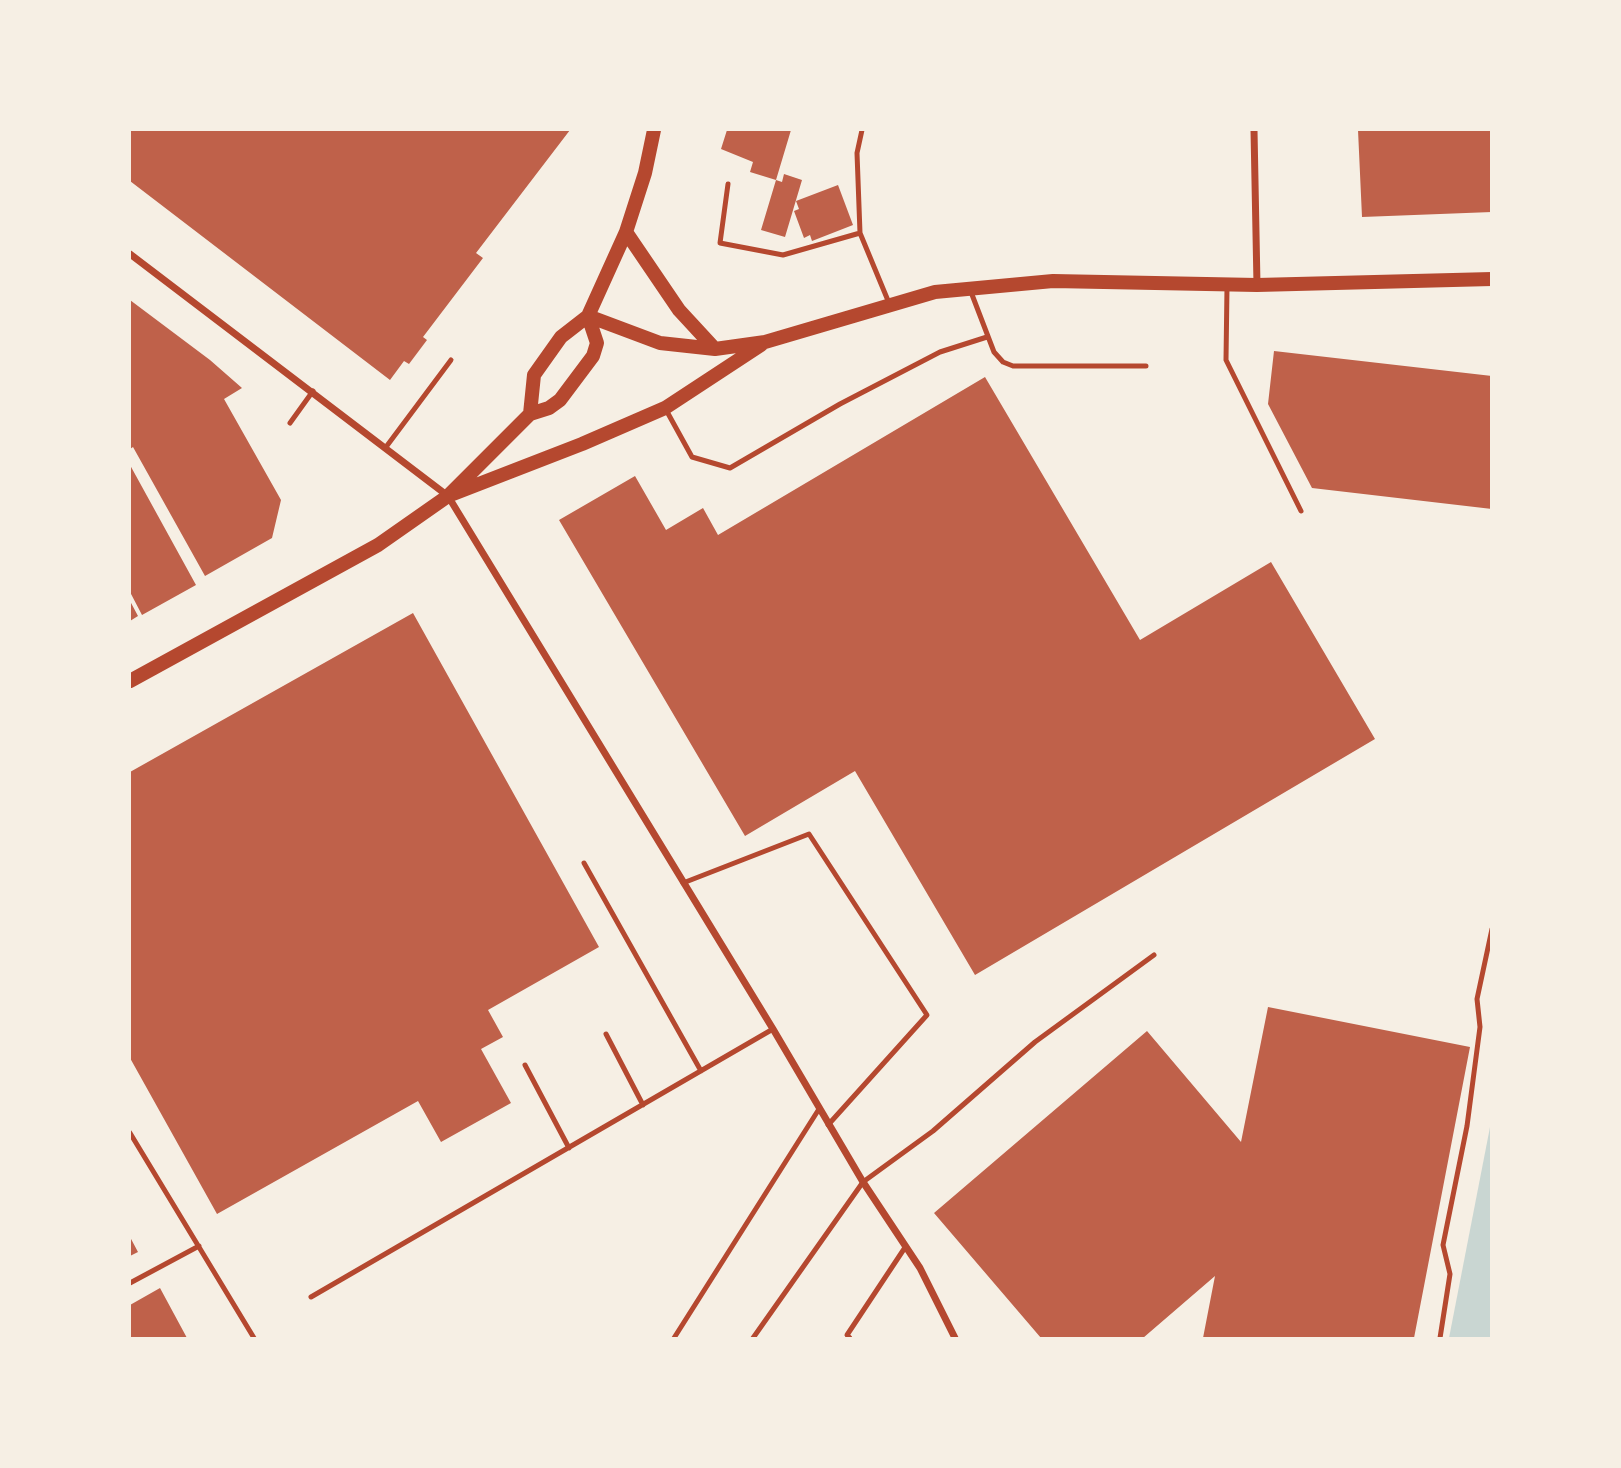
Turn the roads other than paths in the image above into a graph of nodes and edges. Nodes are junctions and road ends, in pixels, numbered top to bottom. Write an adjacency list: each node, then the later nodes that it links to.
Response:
1 (654, 130): 5 (main road)
2 (862, 130): 6 (lane)
3 (1254, 130): 10 (street)
4 (728, 184): 6 (lane)
5 (626, 232): 13 (main road); 16 (main road)
6 (860, 233): 12 (lane)
7 (130, 254): 19 (street)
8 (1492, 279): 10 (main road)
9 (1227, 284): 10 (main road); 11 (main road); 25 (lane)
10 (1256, 285)
11 (970, 289): 12 (main road); 14 (lane)
12 (890, 306): 15 (main road)
13 (588, 316): 16 (main road); 21 (main road); 21 (main road)
14 (988, 337): 18 (lane); 20 (lane)
15 (765, 342): 16 (main road); 20 (main road)
16 (715, 349)
17 (451, 360): 23 (lane)
18 (1146, 366)
19 (313, 391): 22 (lane); 23 (street)
20 (665, 408): 24 (main road)
21 (530, 414): 24 (main road)
22 (290, 423)
23 (386, 447): 24 (street)
24 (449, 496): 26 (main road); 28 (street)
25 (1301, 511)
26 (130, 681)
27 (584, 863): 34 (lane)
28 (683, 883): 31 (street); 37 (lane)
29 (1492, 929): 50 (lane)
30 (1154, 955): 40 (lane)
31 (773, 1029): 34 (lane); 36 (street)
32 (606, 1034): 35 (lane)
33 (525, 1065): 39 (lane)
34 (701, 1071): 35 (lane)
35 (643, 1105): 39 (lane)
36 (819, 1109): 37 (street); 46 (lane)
37 (828, 1125): 40 (street)
38 (130, 1133): 41 (lane)
39 (569, 1148): 44 (lane)
40 (863, 1182): 42 (street); 47 (lane)
41 (199, 1246): 43 (lane); 45 (lane)
42 (905, 1246): 48 (lane); 49 (street)
43 (130, 1283)
44 (311, 1297)
45 (254, 1339)
46 (674, 1339)
47 (753, 1339)
48 (849, 1339)
49 (955, 1339)
50 (1440, 1339)

